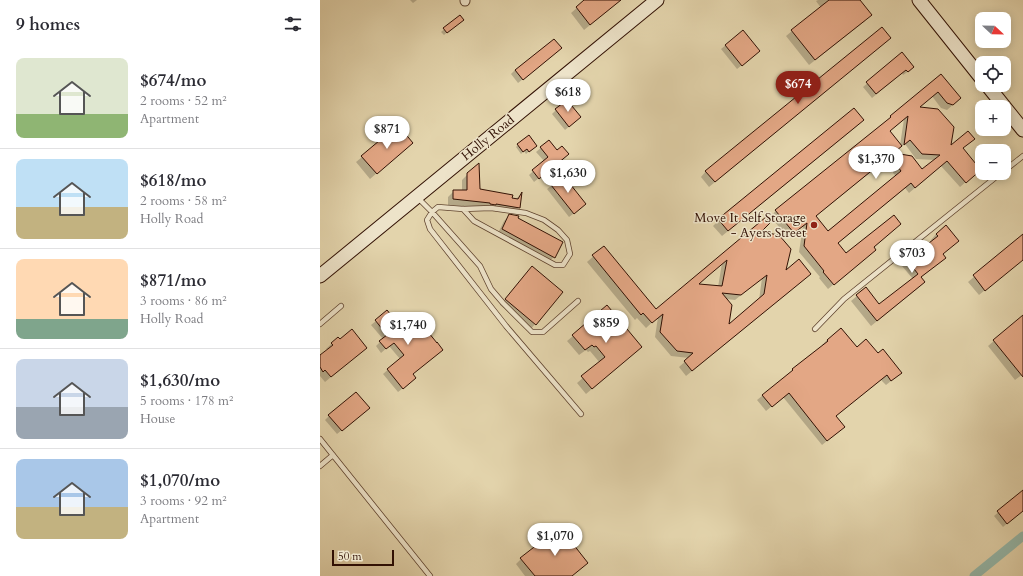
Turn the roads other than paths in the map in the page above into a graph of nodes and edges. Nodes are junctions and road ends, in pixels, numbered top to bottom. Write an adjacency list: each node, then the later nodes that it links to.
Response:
1 (657, 0): 9 (main road, Holly Road)
2 (919, 0): 3 (main road)
3 (975, 70)
4 (993, 92): 5 (main road)
5 (1023, 130)
6 (1023, 156): 7 (lane)
7 (1011, 165)
8 (992, 180): 16 (lane)
9 (417, 196): 11 (lane); 12 (main road, Holly Road)
10 (463, 209): 10 (lane); 11 (lane)
11 (432, 212): 13 (lane); 17 (lane)
12 (320, 276)
13 (578, 301)
14 (342, 306): 15 (lane)
15 (320, 324)
16 (815, 329)
17 (582, 414)
18 (320, 440): 19 (lane)
19 (333, 455): 20 (lane); 21 (lane)
20 (320, 466)
21 (430, 576)

